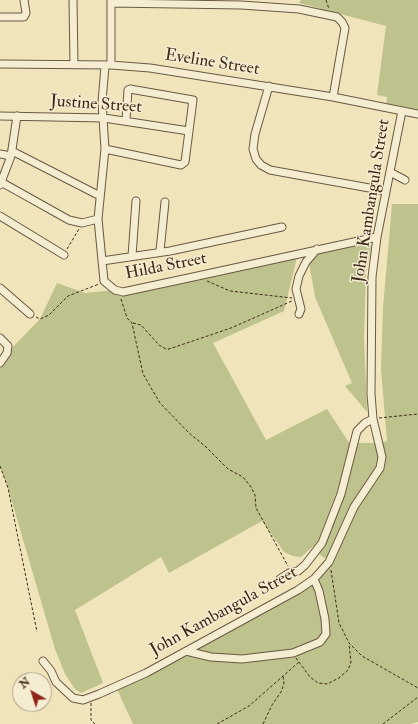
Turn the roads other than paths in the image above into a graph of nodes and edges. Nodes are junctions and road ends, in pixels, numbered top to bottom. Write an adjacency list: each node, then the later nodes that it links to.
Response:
1 (24, 0): 5 (street)
2 (73, 0): 7 (street)
3 (111, 1): 4 (street); 8 (street, Hilda Street)
4 (241, 3): 10 (street)
5 (0, 17)
6 (0, 64): 7 (street, Eveline Street)
7 (74, 65): 8 (street, Eveline Street)
8 (108, 66): 9 (street, Eveline Street); 15 (street, Hilda Street)
9 (269, 86): 10 (street, Eveline Street); 24 (street)
10 (332, 97): 11 (street, Eveline Street)
11 (402, 111): 12 (street, Eveline Street); 21 (street, John Kambangula Street)
12 (418, 114)
13 (0, 116): 14 (street, Justine Street)
14 (17, 116): 15 (street, Justine Street); 19 (street)
15 (104, 118): 16 (street, Justine Street); 18 (street, Hilda Street)
16 (126, 120): 17 (street, Justine Street); 17 (street)
17 (189, 131): 18 (street)
18 (105, 149): 25 (street, Hilda Street)
19 (12, 153): 20 (street); 23 (street); 25 (street)
20 (0, 154)
21 (390, 172): 22 (street); 24 (street, John Kambangula Street)
22 (405, 180)
23 (1, 183): 29 (street)
24 (386, 191): 31 (street, John Kambangula Street)
25 (100, 196): 29 (street, Hilda Street)
26 (136, 201): 35 (street)
27 (165, 202): 33 (street)
28 (0, 216): 34 (street)
29 (98, 219): 36 (street, Hilda Street)
30 (282, 227): 33 (street)
31 (377, 237): 32 (street, Hilda Street); 42 (street, John Kambangula Street)
32 (317, 249): 36 (street, Hilda Street); 39 (street)
33 (160, 251): 35 (street)
34 (64, 255)
35 (132, 256): 36 (street)
36 (102, 261)
37 (0, 288): 38 (street)
38 (30, 314)
39 (299, 314)
40 (0, 338): 41 (street)
41 (0, 363)
42 (373, 419): 43 (street); 44 (street, John Kambangula Street)
43 (280, 579)
44 (314, 579): 45 (street, John Kambangula Street); 45 (street)
45 (186, 651): 46 (street, John Kambangula Street)
46 (43, 661)

